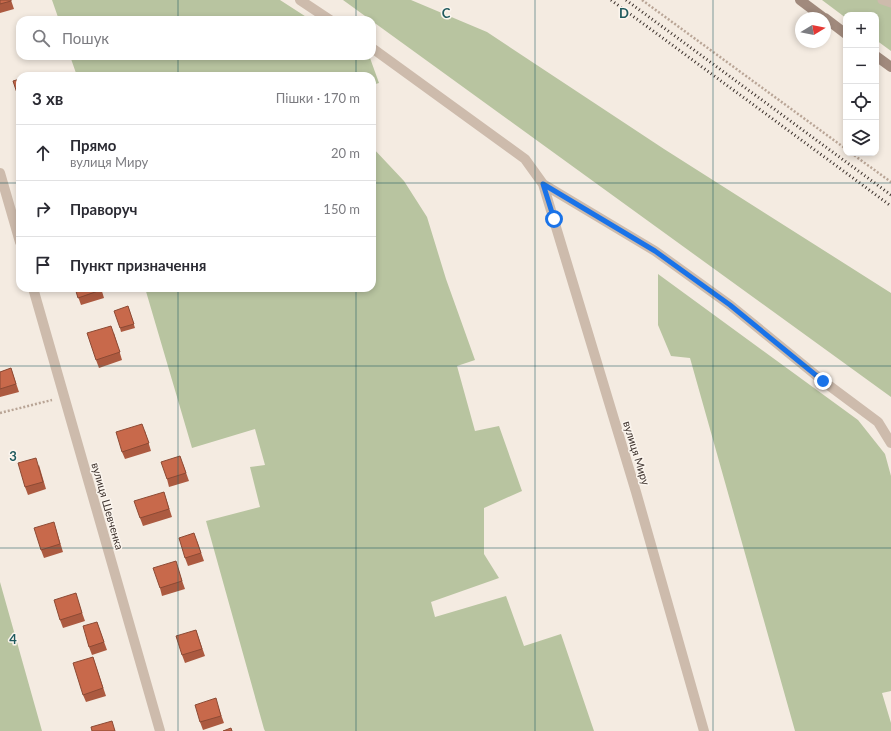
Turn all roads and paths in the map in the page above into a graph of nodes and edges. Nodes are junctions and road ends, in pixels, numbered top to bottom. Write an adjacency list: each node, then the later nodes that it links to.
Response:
1 (300, 0): 7 (street)
2 (642, 0): 13 (path)
3 (800, 0): 6 (main road)
4 (882, 0): 5 (lane)
5 (891, 3)
6 (817, 12)
7 (324, 16)
8 (831, 23): 9 (main road)
9 (843, 32)
10 (376, 51): 17 (street)
11 (879, 58): 12 (main road)
12 (891, 67)
13 (843, 147)
14 (855, 156): 16 (path)
15 (0, 173): 18 (street)
16 (891, 182)
17 (543, 184): 22 (street); 24 (street, вулиця Миру)
18 (16, 228)
19 (34, 292): 20 (street, вулиця Шевченка)
20 (64, 397): 21 (path); 23 (street, вулиця Шевченка)
21 (0, 413)
22 (891, 443)
23 (160, 731)
24 (704, 731)

